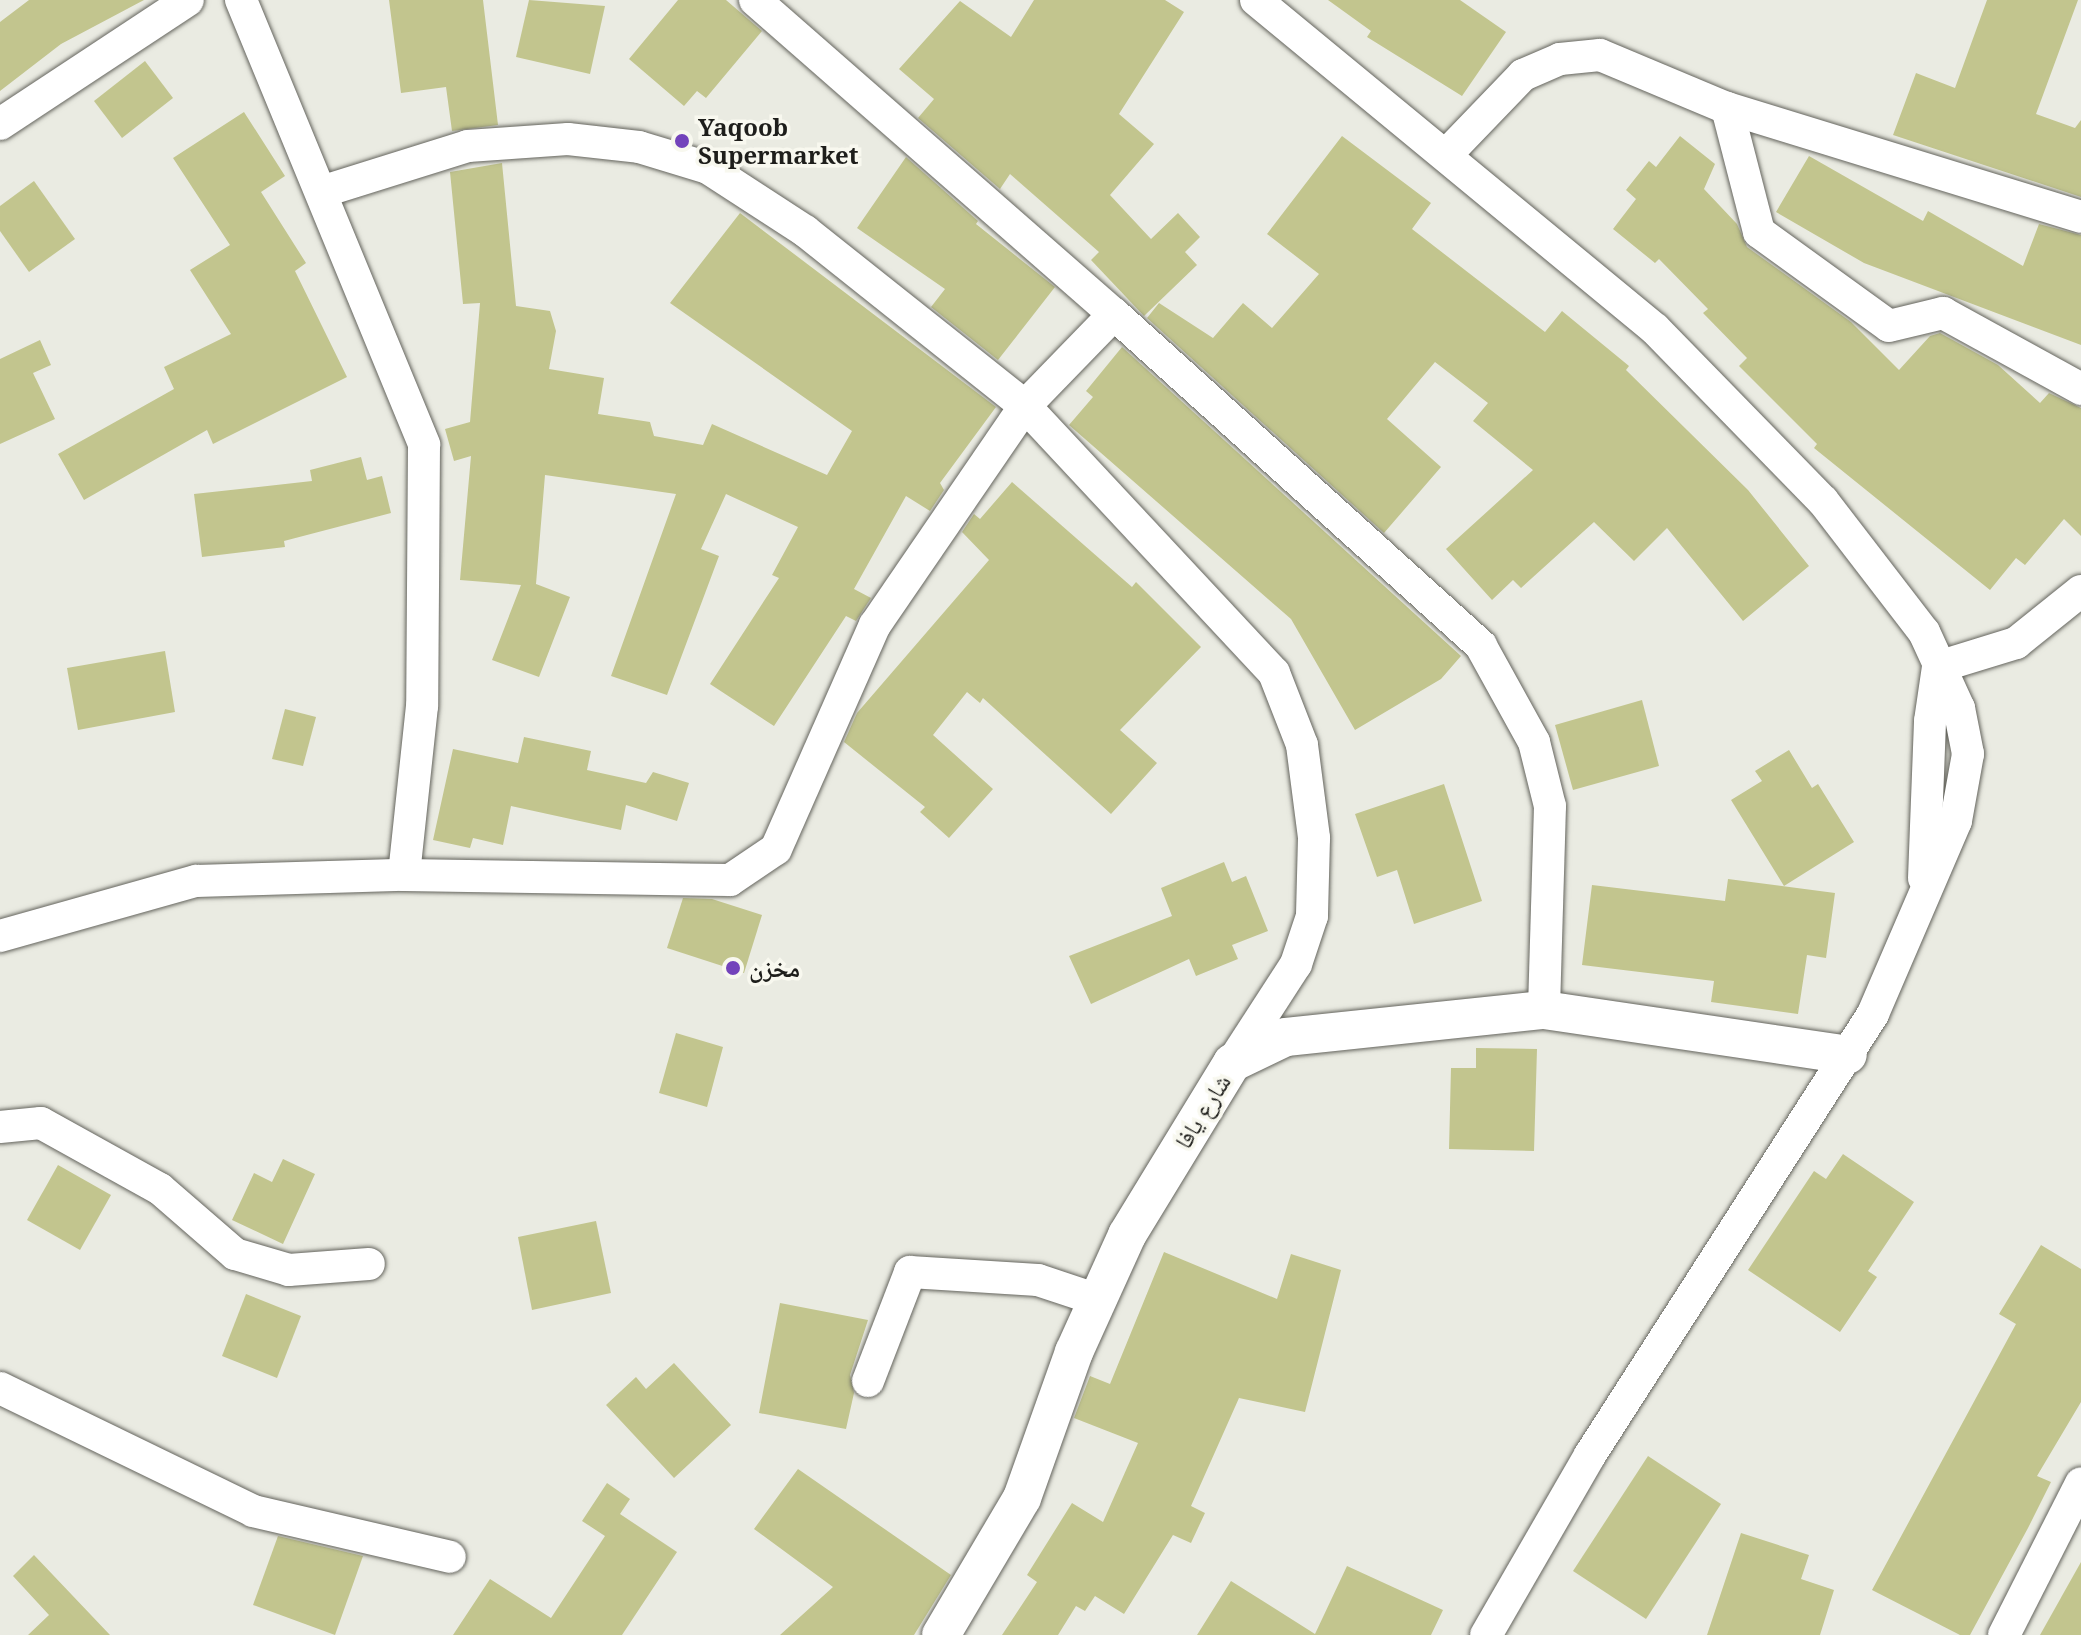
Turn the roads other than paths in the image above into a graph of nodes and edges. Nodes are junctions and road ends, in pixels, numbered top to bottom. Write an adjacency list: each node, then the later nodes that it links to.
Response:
1 (188, 0): 6 (street)
2 (241, 0): 8 (street)
3 (755, 0): 10 (street)
4 (1256, 0): 7 (street)
5 (1727, 108): 7 (street); 9 (street); 11 (street)
6 (0, 124)
7 (1446, 155): 14 (street)
8 (321, 192): 12 (street); 15 (street)
9 (2081, 217)
10 (1114, 314): 12 (street); 17 (street)
11 (2081, 389)
12 (1025, 406): 15 (street); 19 (street)
13 (2081, 591): 14 (street)
14 (1938, 667): 18 (street)
15 (404, 875): 16 (street)
16 (0, 936)
17 (1544, 1010): 18 (street, شارع يافا); 19 (street, شارع يافا)
18 (1848, 1055): 28 (street)
19 (1232, 1063): 22 (street, شارع يافا)
20 (0, 1127): 21 (street)
21 (369, 1264)
22 (1098, 1300): 23 (street); 27 (street, شارع يافا)
23 (868, 1381)
24 (0, 1388): 26 (street)
25 (2081, 1483): 29 (street)
26 (450, 1557)
27 (941, 1635)
28 (1486, 1635)
29 (2004, 1635)

